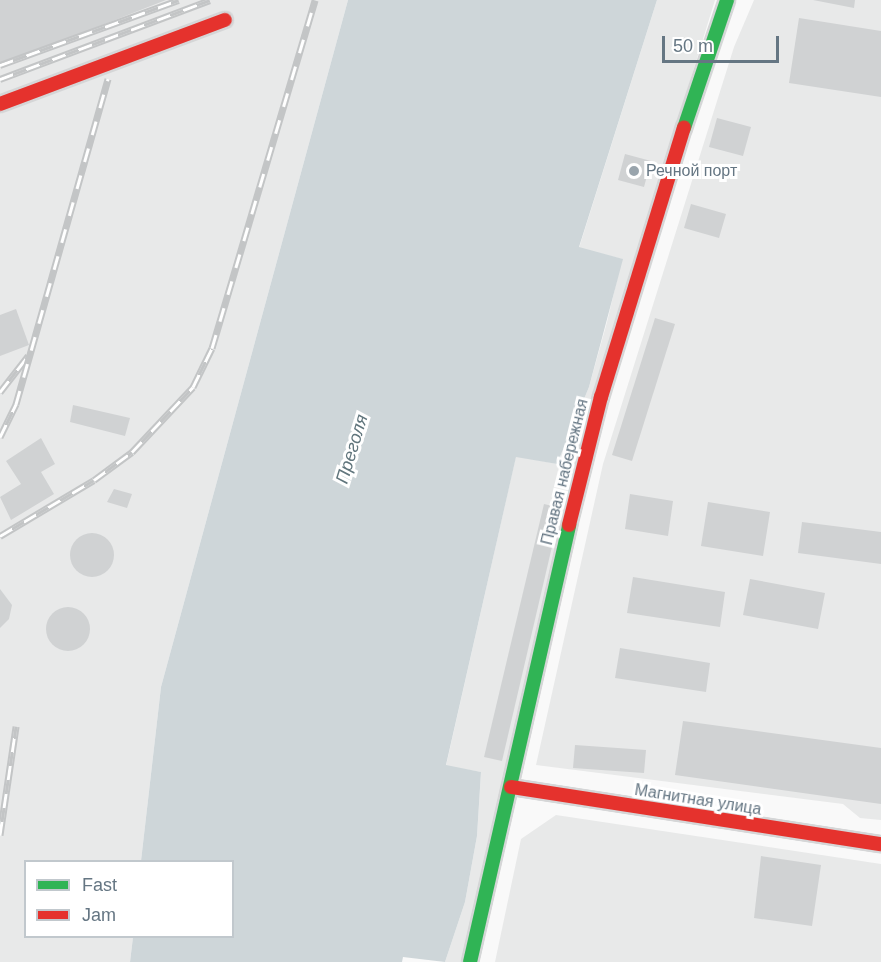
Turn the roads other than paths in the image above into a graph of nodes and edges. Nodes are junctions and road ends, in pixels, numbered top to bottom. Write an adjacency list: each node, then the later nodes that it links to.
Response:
1 (727, 0): 4 (main road, Правая набережная)
2 (225, 20): 3 (main road)
3 (0, 104)
4 (511, 787): 5 (main road, Магнитная улица); 6 (main road, Правая набережная)
5 (881, 844)
6 (471, 962)

